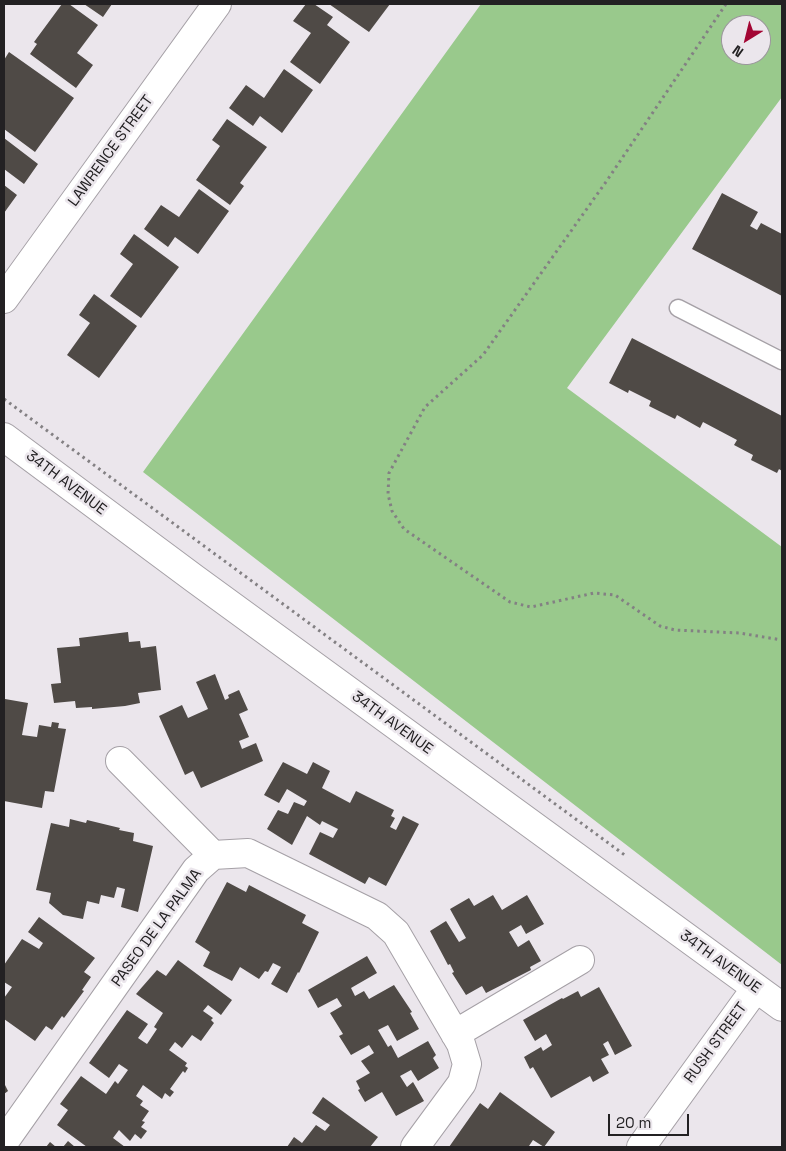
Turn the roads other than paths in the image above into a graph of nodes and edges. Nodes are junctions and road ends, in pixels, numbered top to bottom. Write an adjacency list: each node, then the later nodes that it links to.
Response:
1 (218, 4): 2 (street, LAWRENCE STREET)
2 (4, 299)
3 (678, 308): 4 (lane)
4 (782, 361)
5 (4, 437): 9 (street, 34TH AVENUE)
6 (120, 761): 7 (street)
7 (213, 855): 11 (street, PASEO DE LA PALMA); 12 (street, PASEO DE LA PALMA)
8 (580, 960): 11 (street)
9 (756, 988): 10 (street, 34TH AVENUE); 14 (street, RUSH STREET)
10 (782, 1007)
11 (455, 1034): 13 (street, PASEO DE LA PALMA)
12 (4, 1142)
13 (415, 1147)
14 (641, 1147)

